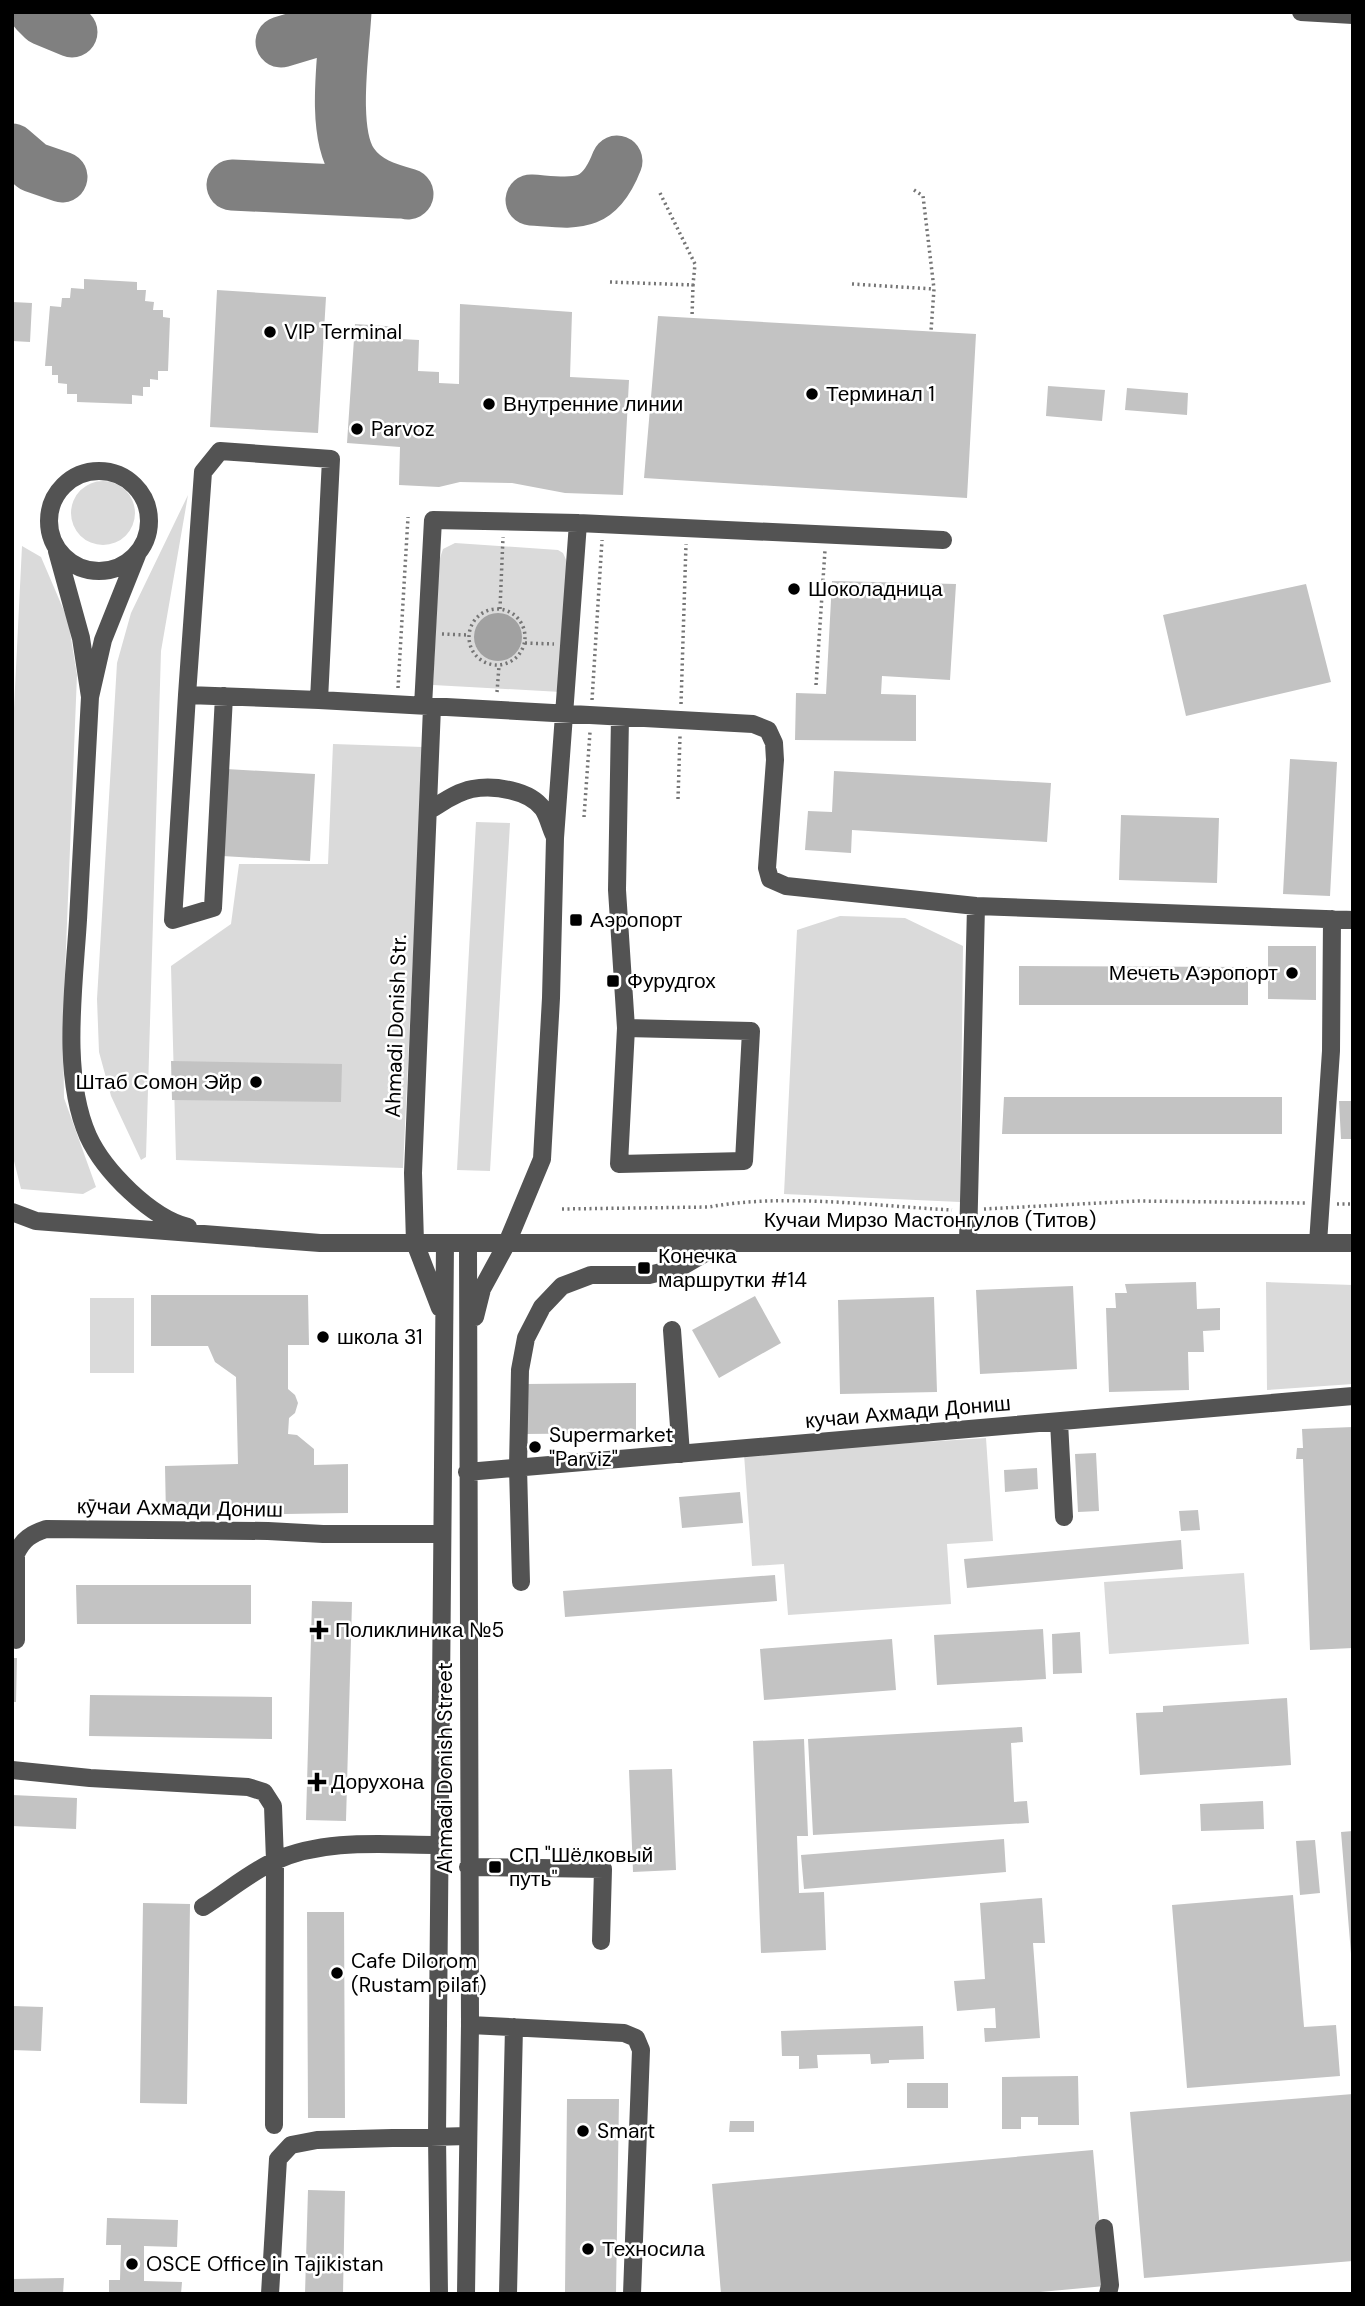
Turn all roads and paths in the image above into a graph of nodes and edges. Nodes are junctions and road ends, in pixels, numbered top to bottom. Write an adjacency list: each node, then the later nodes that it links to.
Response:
1 (1301, 12): 2 (street)
2 (1353, 15)
3 (914, 190): 8 (path)
4 (660, 194): 7 (path)
5 (610, 282): 7 (path)
6 (852, 284): 8 (path)
7 (693, 285): 9 (path)
8 (934, 289): 10 (path)
9 (692, 317)
10 (931, 331)
11 (408, 517): 31 (path)
12 (503, 522): 13 (street); 20 (path); 21 (street, Ahmadi Donish Str.)
13 (578, 523): 14 (street); 24 (street)
14 (603, 524): 15 (street); 35 (path)
15 (687, 528): 16 (street); 37 (path)
16 (825, 534): 17 (street); 26 (path)
17 (943, 540)
18 (56, 547): 19 (street); 19 (street); 29 (street)
19 (138, 553): 29 (street)
20 (500, 608): 22 (path); 23 (path)
21 (426, 633): 22 (path); 32 (street, Ahmadi Donish Str.)
22 (468, 635): 25 (path)
23 (525, 643): 24 (path); 25 (path)
24 (569, 645): 34 (street)
25 (499, 666): 33 (path)
26 (816, 685)
27 (187, 695): 28 (street); 28 (street); 30 (street)
28 (224, 696): 30 (street)
29 (90, 697): 47 (street)
30 (319, 700): 31 (street)
31 (397, 705): 32 (street)
32 (427, 707): 33 (street); 39 (street, Ahmadi Donish Str.)
33 (496, 711): 34 (street)
34 (564, 715): 35 (street); 41 (street)
35 (591, 716): 36 (street); 40 (path)
36 (620, 718): 37 (street); 45 (street)
37 (680, 720): 38 (path); 42 (street)
38 (678, 799)
39 (428, 811): 41 (street); 48 (street, Ahmadi Donish Str.)
40 (584, 817)
41 (555, 838): 51 (street)
42 (976, 906): 43 (street); 53 (street)
43 (1332, 919): 44 (street); 54 (street)
44 (1353, 920)
45 (626, 1028): 45 (street)
46 (12, 1212): 47 (street)
47 (219, 1234): 48 (street, Кучаи Мирзо Мастонгулов (Титов))
48 (415, 1242): 50 (street, Кучаи Мирзо Мастонгулов (Титов)); 57 (street)
49 (468, 1242): 50 (street, Кучаи Мирзо Мастонгулов (Титов)); 51 (street, Кучаи Мирзо Мастонгулов (Титов)); 58 (street, Ahmadi Donish Street)
50 (445, 1243): 57 (street, Ahmadi Donish Street)
51 (507, 1243): 52 (street, Кучаи Мирзо Мастонгулов (Титов)); 58 (street)
52 (723, 1243): 53 (street, Кучаи Мирзо Мастонгулов (Титов)); 62 (street)
53 (968, 1243): 54 (street, Кучаи Мирзо Мастонгулов (Титов))
54 (1318, 1243): 55 (street, Кучаи Мирзо Мастонгулов (Титов))
55 (1353, 1243)
56 (672, 1330): 61 (street)
57 (446, 1335): 65 (street, Ahmadi Donish Street)
58 (469, 1337): 63 (street, Ahmadi Donish Street)
59 (1353, 1396): 60 (street, кучаи Ахмади Дониш)
60 (1059, 1422): 61 (street, кучаи Ахмади Дониш); 64 (street)
61 (681, 1454): 62 (street, кучаи Ахмади Дониш)
62 (519, 1467): 63 (street, кучаи Ахмади Дониш); 66 (street)
63 (467, 1472): 71 (street, Ahmadi Donish Street)
64 (1064, 1517)
65 (441, 1534): 67 (street, кӯчаи Ахмади Дониш); 69 (street, Ahmadi Donish Street)
66 (521, 1582)
67 (16, 1640)
68 (12, 1770): 70 (street)
69 (439, 1844): 70 (street); 77 (street, Ahmadi Donish Street)
70 (275, 1861): 72 (street); 76 (street)
71 (468, 1867): 73 (street); 74 (street, Ahmadi Donish Street)
72 (203, 1907)
73 (601, 1941)
74 (470, 2025): 75 (street); 78 (street, Ahmadi Donish Street)
75 (513, 2027): 83 (street); 84 (street)
76 (274, 2125)
77 (437, 2136): 78 (street); 80 (street); 81 (street, Ahmadi Donish Street)
78 (468, 2136): 82 (street, Ahmadi Donish Street)
79 (1104, 2228): 85 (street)
80 (270, 2294)
81 (439, 2294)
82 (466, 2294)
83 (508, 2294)
84 (632, 2294)
85 (1108, 2294)

